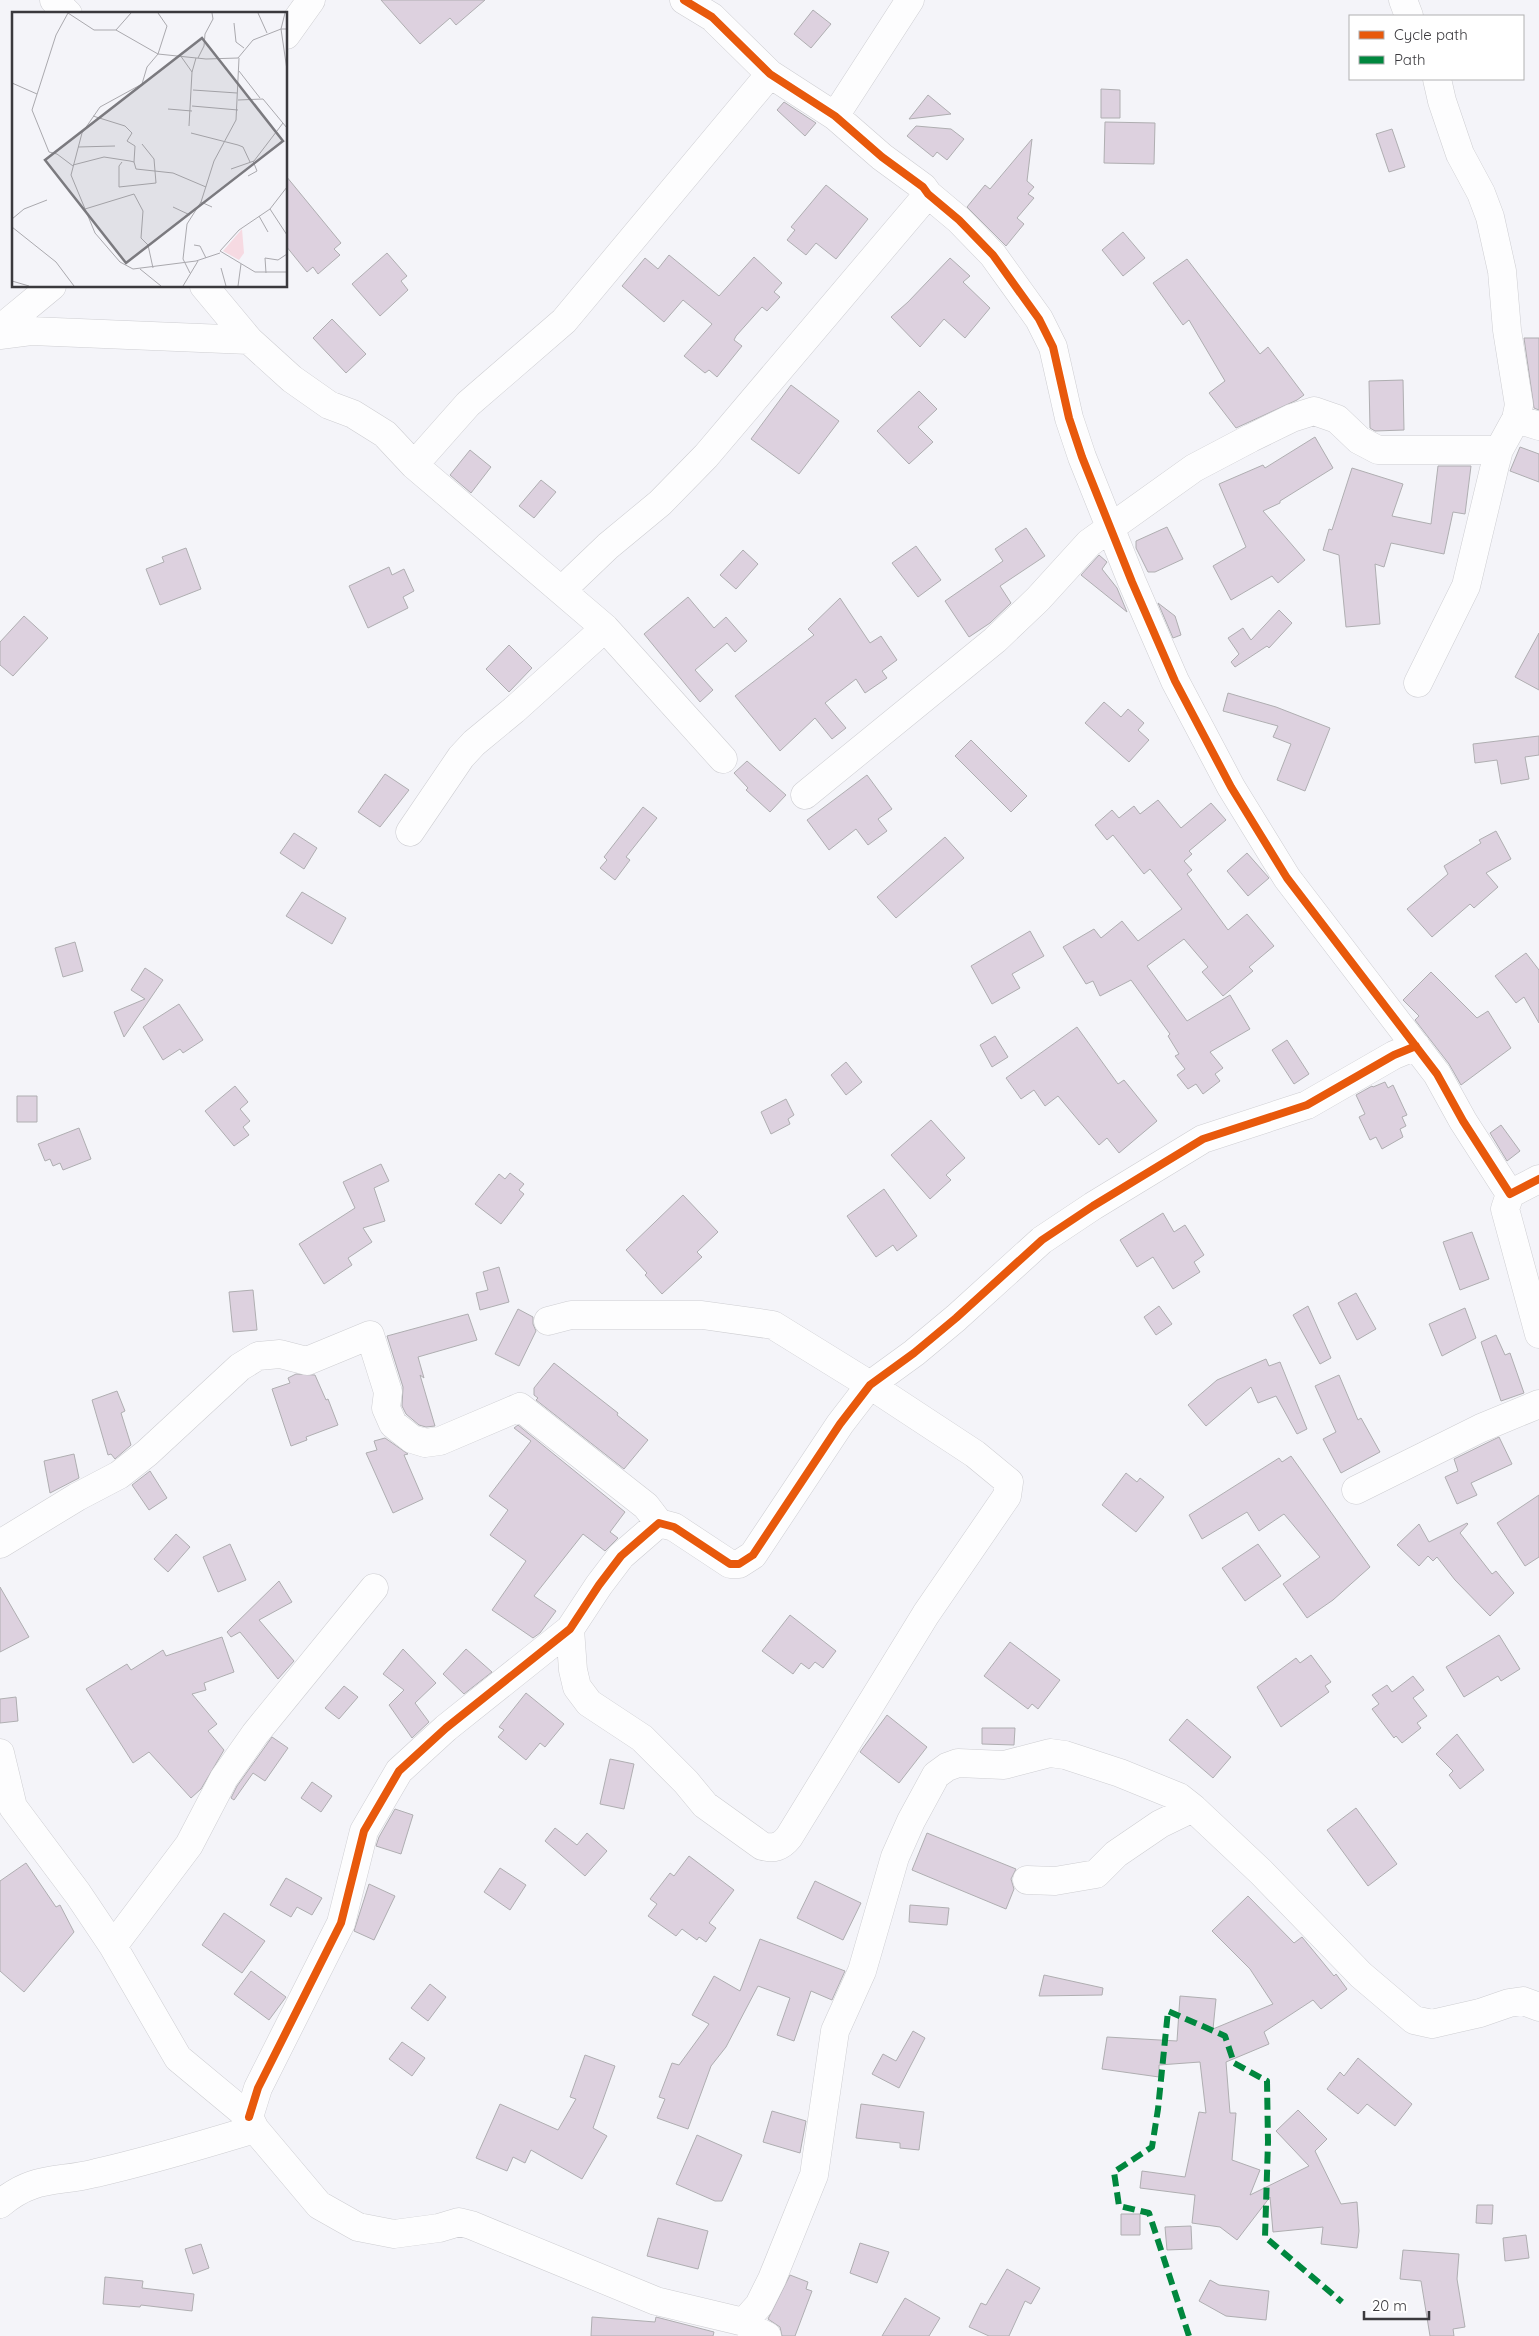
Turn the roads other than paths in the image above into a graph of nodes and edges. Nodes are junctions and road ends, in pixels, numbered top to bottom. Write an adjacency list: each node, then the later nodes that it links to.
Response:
1 (54, 0): 6 (street)
2 (311, 0): 8 (street)
3 (684, 0): 9 (street)
4 (910, 0): 11 (street)
5 (1403, 0): 7 (street)
6 (66, 12)
7 (1409, 15)
8 (288, 33)
9 (770, 74): 11 (street); 20 (street)
10 (1437, 80): 18 (street)
11 (835, 116): 12 (street)
12 (928, 194): 21 (street); 22 (street)
13 (50, 288): 15 (street)
14 (206, 288): 17 (street)
15 (0, 329)
16 (0, 335): 17 (street)
17 (249, 340): 20 (street)
18 (1527, 423): 19 (street)
19 (1499, 450): 21 (street); 24 (street)
20 (414, 465): 22 (street)
21 (1109, 526): 26 (street); 28 (street)
22 (562, 590): 23 (street)
23 (605, 628): 25 (street); 27 (street)
24 (1418, 683)
25 (723, 759)
26 (806, 795)
27 (410, 832)
28 (1416, 1046): 30 (street); 33 (street)
29 (1539, 1179): 30 (street)
30 (1510, 1194): 32 (street)
31 (548, 1321): 33 (street)
32 (1539, 1334)
33 (870, 1385): 36 (street); 39 (street)
34 (1539, 1404): 35 (street)
35 (1356, 1490)
36 (659, 1522): 37 (street); 39 (street)
37 (0, 1544)
38 (374, 1588): 43 (street)
39 (570, 1629): 45 (street)
40 (0, 1753): 43 (street)
41 (1193, 1808): 42 (street); 44 (street); 47 (street)
42 (1027, 1880)
43 (113, 1946): 45 (street)
44 (1539, 2007)
45 (252, 2123): 46 (street); 47 (street)
46 (0, 2204)
47 (744, 2322): 48 (street)
48 (767, 2336)

